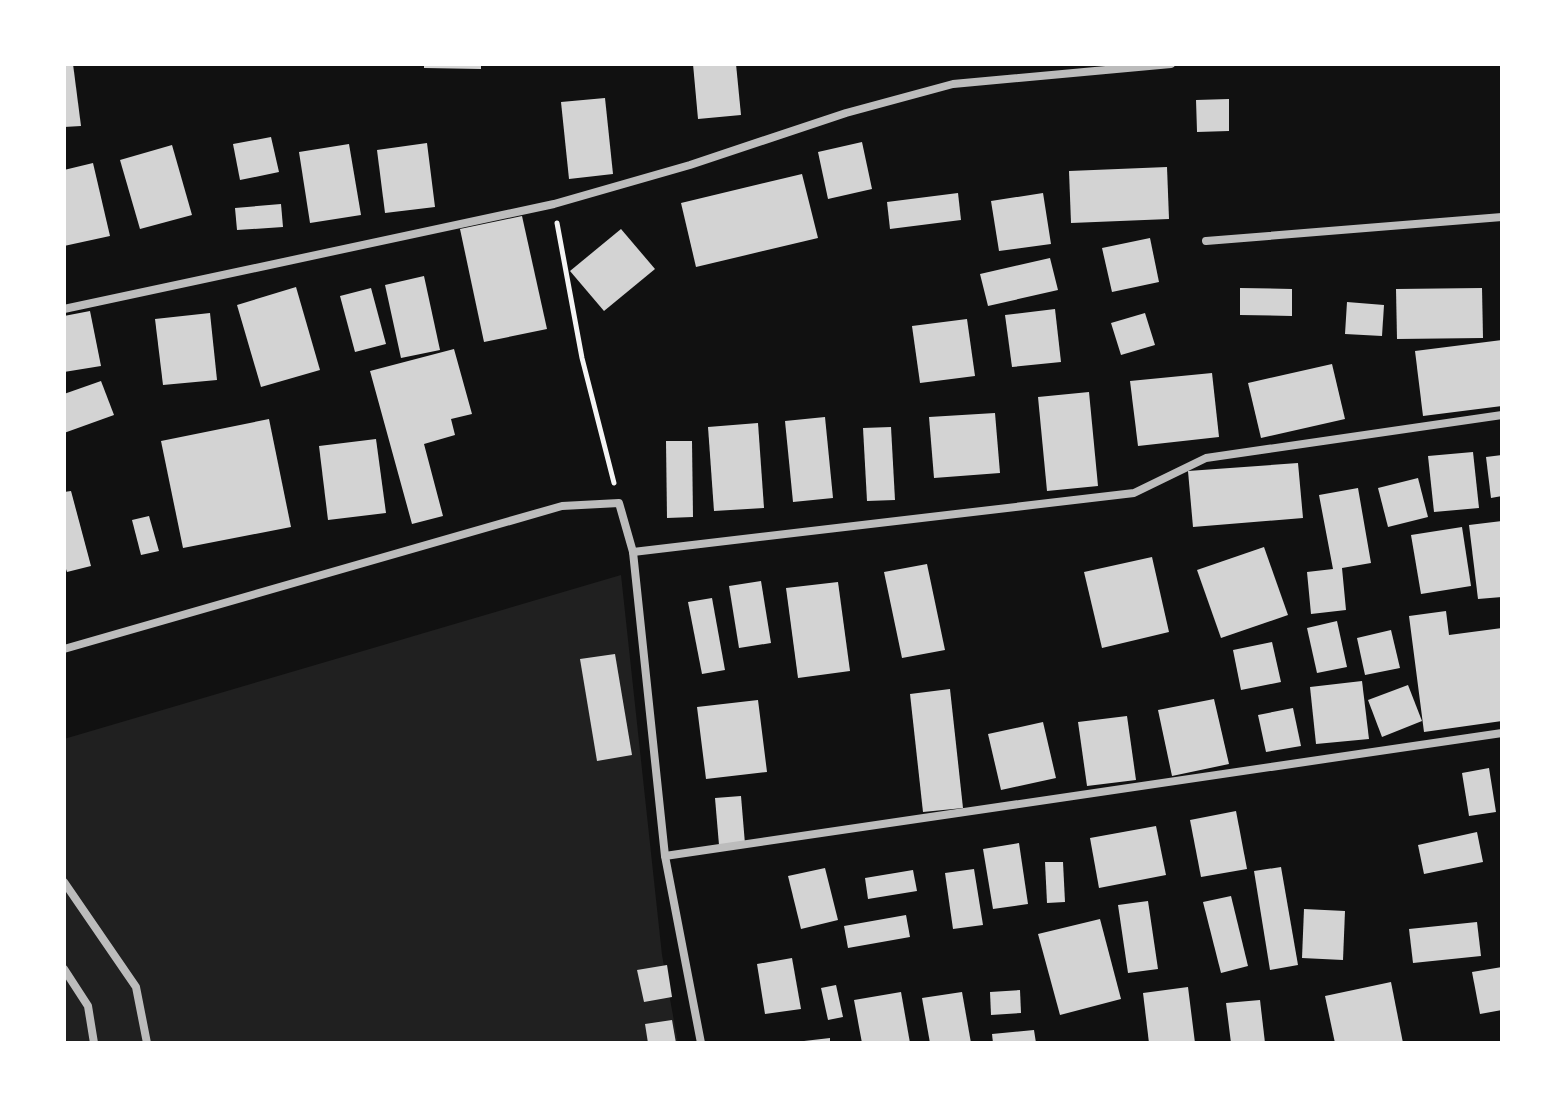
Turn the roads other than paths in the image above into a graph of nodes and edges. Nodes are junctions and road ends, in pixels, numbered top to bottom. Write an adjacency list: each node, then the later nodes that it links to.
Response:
1 (1171, 64): 4 (street)
2 (1502, 217): 3 (street)
3 (1206, 241)
4 (64, 309)
5 (1502, 415): 6 (street)
6 (633, 552): 7 (street); 9 (street)
7 (64, 649)
8 (1502, 733): 9 (street)
9 (665, 856): 14 (street)
10 (64, 882): 13 (street)
11 (64, 969): 12 (street)
12 (94, 1043)
13 (147, 1043)
14 (701, 1043)

